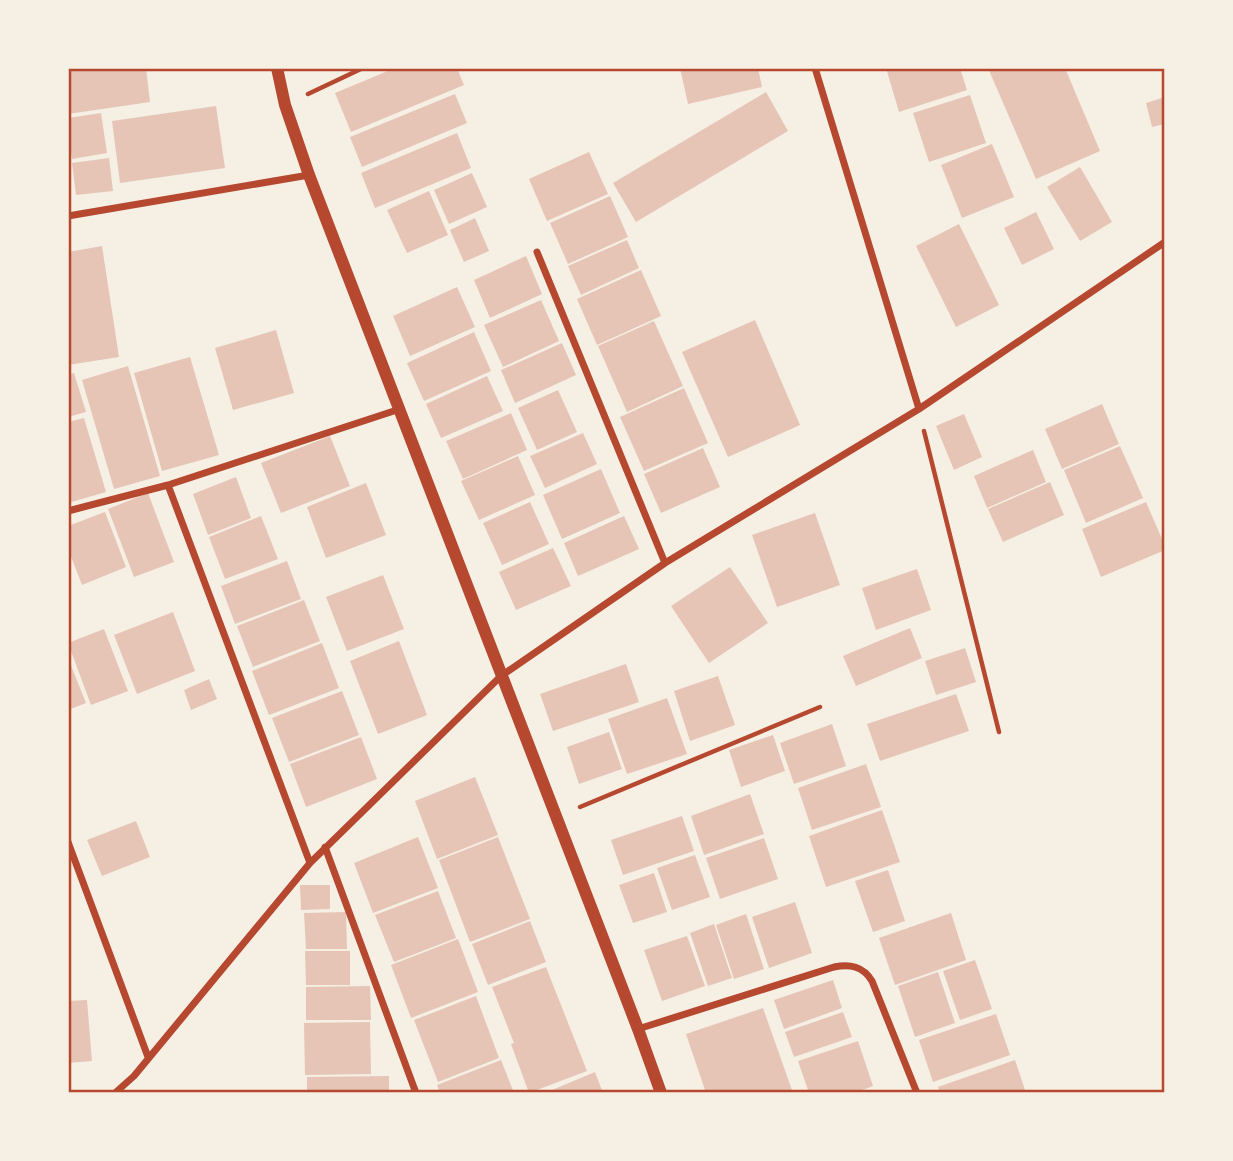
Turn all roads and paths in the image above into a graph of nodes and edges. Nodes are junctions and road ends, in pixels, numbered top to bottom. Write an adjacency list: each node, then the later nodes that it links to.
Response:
1 (277, 68): 4 (street)
2 (363, 68): 4 (path)
3 (815, 68): 10 (street)
4 (285, 105): 5 (street)
5 (309, 175): 6 (street); 9 (street)
6 (68, 216)
7 (1165, 242): 10 (street)
8 (537, 252): 13 (street)
9 (400, 409): 11 (street); 14 (street)
10 (919, 409): 13 (street); 16 (path)
11 (168, 485): 12 (street); 20 (street)
12 (68, 510)
13 (665, 563): 14 (street)
14 (501, 676): 17 (street); 19 (street)
15 (820, 708): 17 (path)
16 (999, 732)
17 (556, 817): 21 (street)
18 (68, 842): 22 (street)
19 (325, 847): 20 (street); 24 (street)
20 (310, 863): 22 (street)
21 (638, 1028): 25 (street); 26 (street)
22 (148, 1057): 23 (street)
23 (115, 1093)
24 (416, 1093)
25 (661, 1093)
26 (917, 1093)

